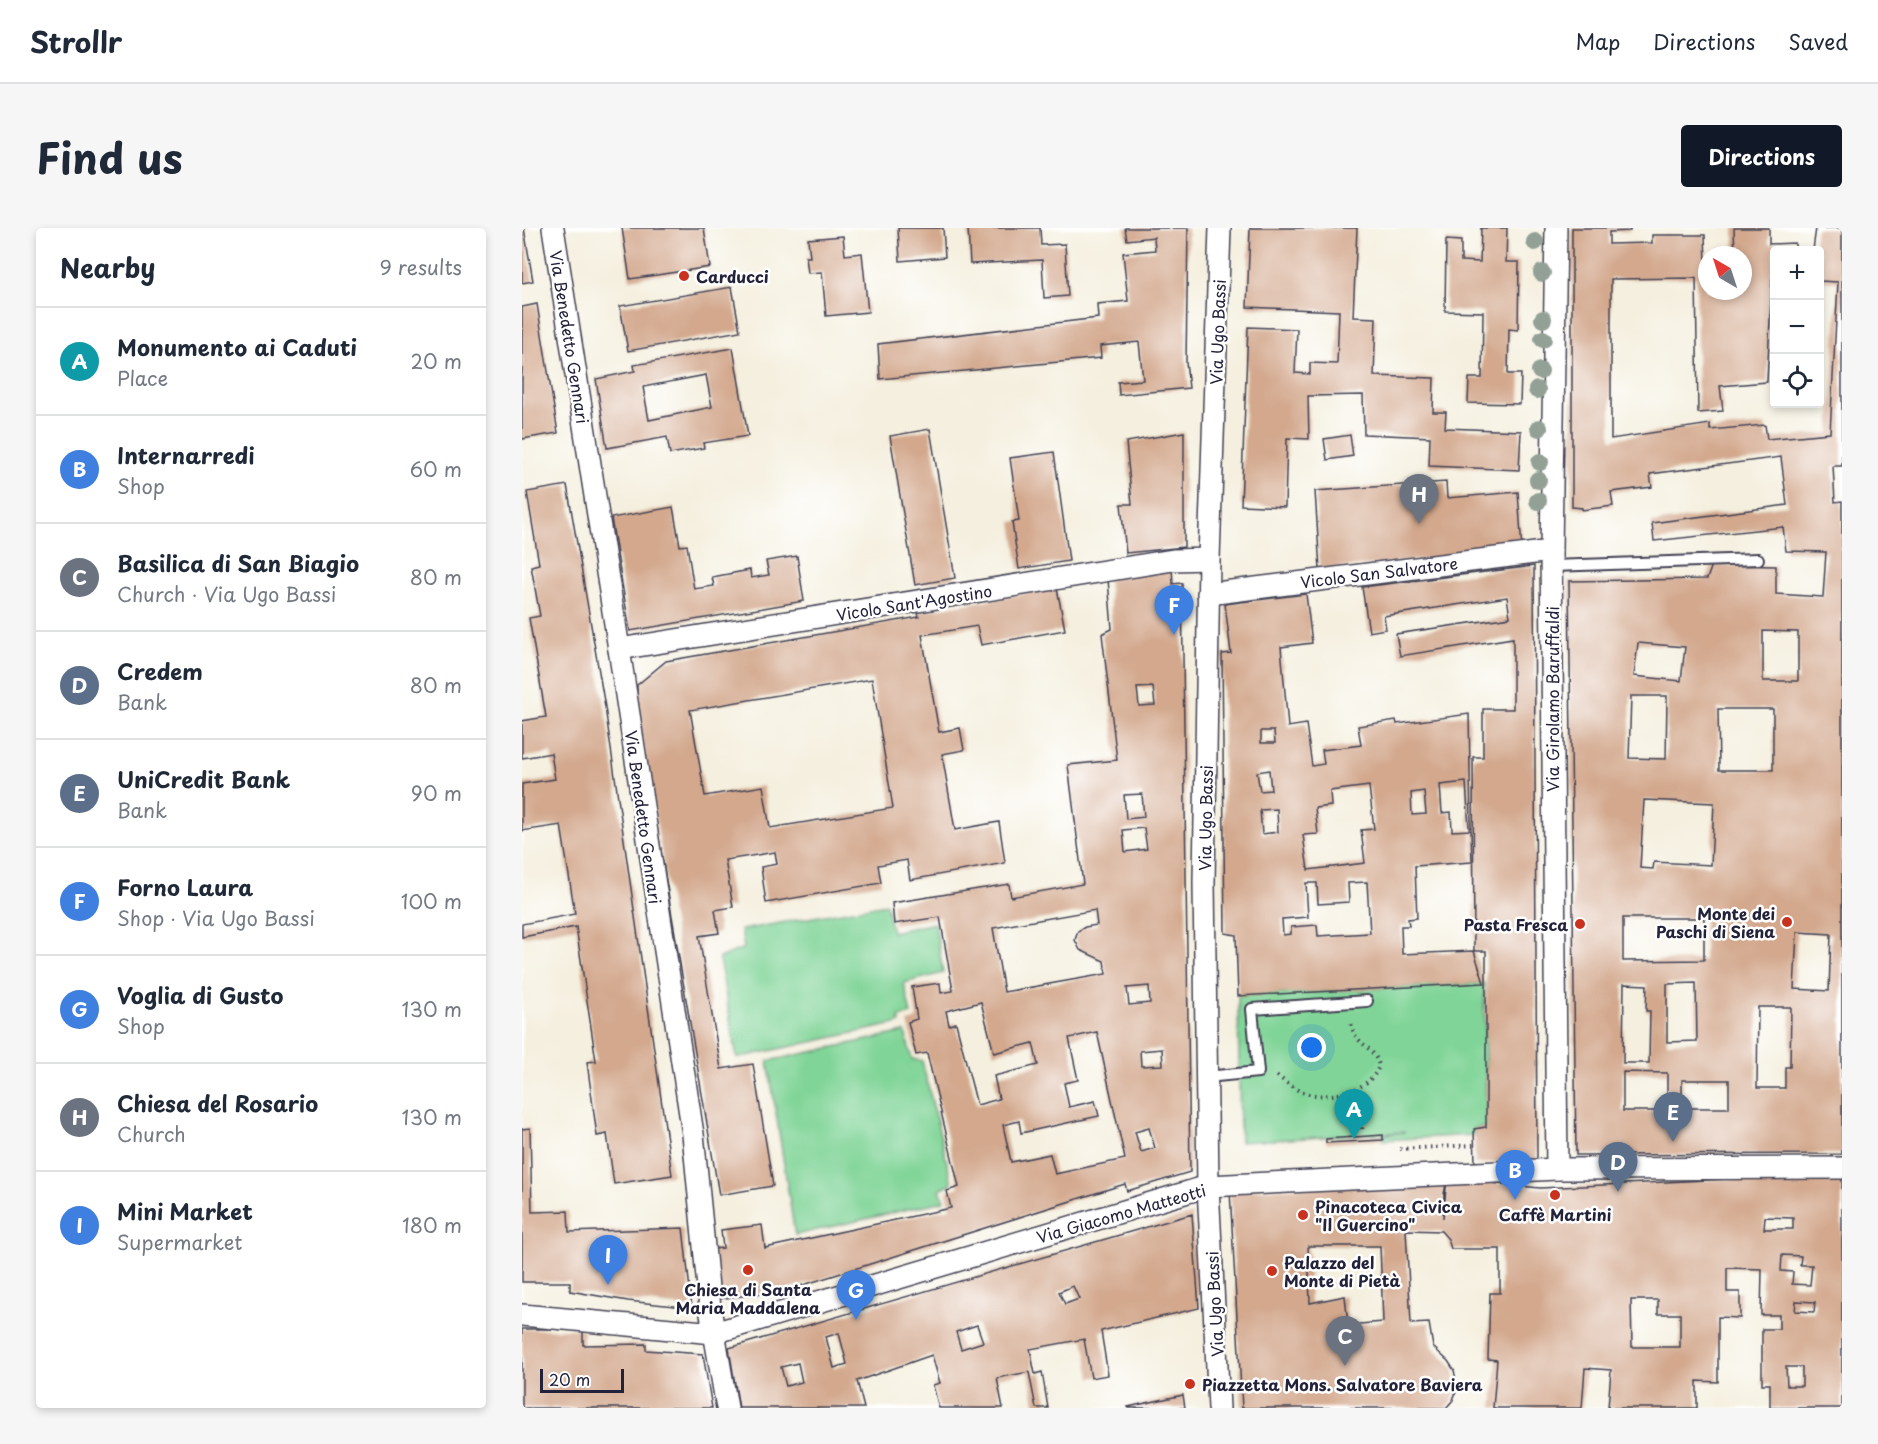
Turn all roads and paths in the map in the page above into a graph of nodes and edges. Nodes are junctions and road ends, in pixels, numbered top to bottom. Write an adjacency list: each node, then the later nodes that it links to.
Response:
1 (553, 228): 8 (street, Via Benedetto Gennari)
2 (1220, 228): 5 (street, Via Ugo Bassi)
3 (1556, 228): 4 (street, Via Girolamo Baruffaldi)
4 (1551, 558): 6 (lane); 7 (street, Vicolo San Salvatore); 16 (street, Via Girolamo Baruffaldi)
5 (1209, 559): 7 (street, Via Ugo Bassi); 8 (street, Vicolo Sant'Agostino)
6 (1758, 559)
7 (1208, 594): 12 (street, Via Ugo Bassi)
8 (620, 649): 19 (street, Via Benedetto Gennari)
9 (1367, 1001): 10 (lane)
10 (1348, 1004): 11 (lane); 13 (path)
11 (1258, 1072): 12 (lane); 13 (path)
12 (1206, 1077): 17 (street, Via Ugo Bassi)
13 (1349, 1091): 14 (path)
14 (1362, 1132)
15 (1842, 1168): 16 (street, Via Giacomo Matteotti)
16 (1557, 1169): 17 (street, Via Giacomo Matteotti)
17 (1208, 1186): 19 (street, Via Giacomo Matteotti); 21 (street, Via Ugo Bassi)
18 (522, 1315): 19 (street, Via Giacomo Matteotti)
19 (714, 1333): 20 (street, Via Benedetto Gennari)
20 (727, 1408)
21 (1219, 1408)

